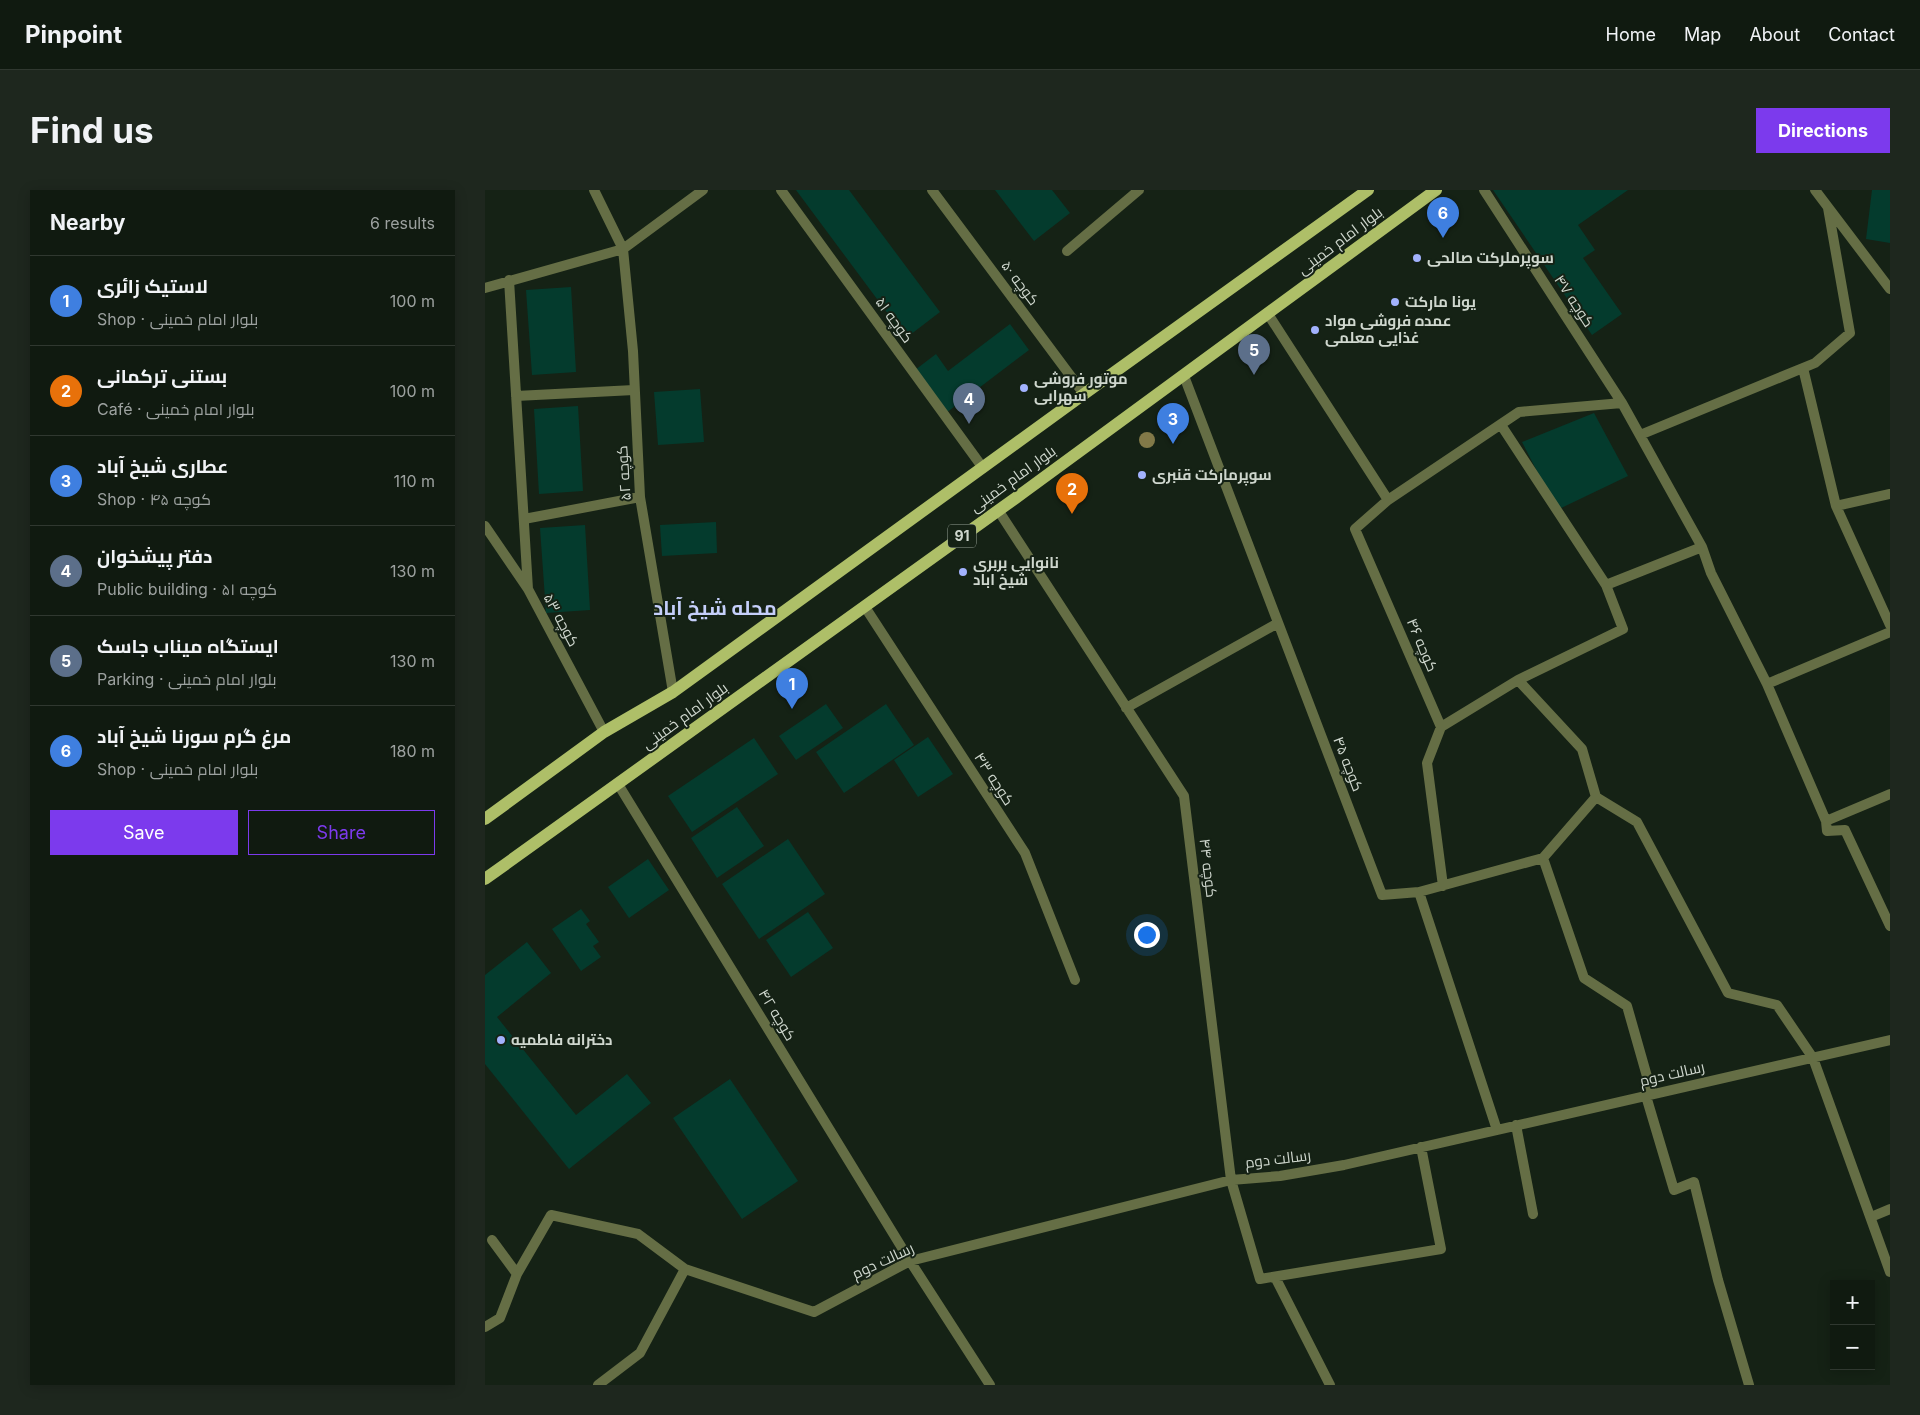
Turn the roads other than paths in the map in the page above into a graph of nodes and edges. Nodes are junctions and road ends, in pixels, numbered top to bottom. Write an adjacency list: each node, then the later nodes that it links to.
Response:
1 (594, 190): 12 (street)
2 (703, 190): 12 (street)
3 (781, 190): 26 (street, کوچه ۵۱)
4 (932, 190): 21 (street, کوچه ۵۰)
5 (1139, 190): 10 (street)
6 (1368, 190): 21 (main road, بلوار امام خمینی)
7 (1436, 190): 17 (main road, بلوار امام خمینی / 91)
8 (1484, 190): 23 (street, کوچه ۴۷)
9 (1815, 190): 11 (street)
10 (1126, 194): 13 (street)
11 (1828, 208): 16 (street); 18 (street)
12 (623, 249): 14 (street); 20 (street, کوچه ۵۲)
13 (1067, 252)
14 (509, 280): 15 (street); 22 (street)
15 (485, 288)
16 (1890, 290)
17 (1268, 314): 19 (main road, بلوار امام خمینی / 91); 29 (street)
18 (1803, 368): 25 (street); 30 (street)
19 (1184, 376): 31 (main road, بلوار امام خمینی / 91); 38 (street, کوچه ۴۵)
20 (634, 390): 22 (street); 28 (street, کوچه ۵۲)
21 (1084, 394): 26 (main road, بلوار امام خمینی)
22 (516, 396): 32 (street)
23 (1622, 403): 24 (street); 25 (street, کوچه ۴۷)
24 (1501, 425): 29 (street); 35 (street)
25 (1640, 435): 34 (street, کوچه ۴۷)
26 (983, 468): 43 (main road, بلوار امام خمینی)
27 (1890, 494): 30 (street)
28 (640, 497): 32 (street); 43 (street, کوچه ۵۲)
29 (1388, 500): 45 (street, کوچه ۴۶)
30 (1836, 506): 39 (street)
31 (998, 510): 37 (main road, بلوار امام خمینی / 91); 44 (street, کوچه ۴۴)
32 (524, 519): 36 (street)
33 (485, 526): 36 (street, کوچه ۵۳)
34 (1702, 547): 35 (street); 42 (street, کوچه ۴۷)
35 (1606, 585): 41 (street)
36 (528, 589): 46 (street, کوچه ۵۳)
37 (865, 607): 47 (main road, بلوار امام خمینی / 91); 57 (street, کوچه ۴۳)
38 (1278, 622): 44 (street); 55 (street, کوچه ۴۵)
39 (1890, 625)
40 (1890, 632): 42 (street)
41 (1518, 680): 45 (street); 49 (street)
42 (1767, 684): 51 (street, کوچه ۴۷)
43 (673, 692): 46 (main road, بلوار امام خمینی)
44 (1126, 708): 64 (street, کوچه ۴۴)
45 (1441, 727): 54 (street)
46 (604, 732): 50 (main road, بلوار امام خمینی)
47 (618, 784): 53 (main road, بلوار امام خمینی / 91); 69 (street, کوچه ۴۲)
48 (1890, 794): 51 (street)
49 (1596, 797): 52 (street); 59 (street)
50 (485, 819)
51 (1826, 821): 56 (street)
52 (1543, 858): 54 (street); 60 (street)
53 (485, 879)
54 (1443, 886): 55 (street)
55 (1419, 892): 62 (street)
56 (1890, 925)
57 (1075, 980)
58 (1890, 1040): 59 (street, رسالت دوم)
59 (1813, 1058): 60 (street, رسالت دوم); 67 (street)
60 (1649, 1095): 61 (street, رسالت دوم); 78 (street)
61 (1517, 1125): 62 (street, رسالت دوم); 66 (street)
62 (1497, 1130): 63 (street, رسالت دوم)
63 (1421, 1148): 64 (street, رسالت دوم); 73 (street)
64 (1231, 1180): 69 (street, رسالت دوم); 73 (street, کوچه ۴۴)
65 (1890, 1209): 67 (street)
66 (1533, 1214)
67 (1871, 1217): 71 (street)
68 (492, 1240): 72 (street)
69 (910, 1261): 70 (street, رسالت دوم); 76 (street, کوچه ۴۲)
70 (685, 1269): 72 (street, رسالت دوم); 75 (street)
71 (1890, 1272)
72 (517, 1274): 74 (street)
73 (1275, 1277): 77 (street)
74 (485, 1327)
75 (598, 1385)
76 (990, 1385)
77 (1330, 1385)
78 (1749, 1385)

